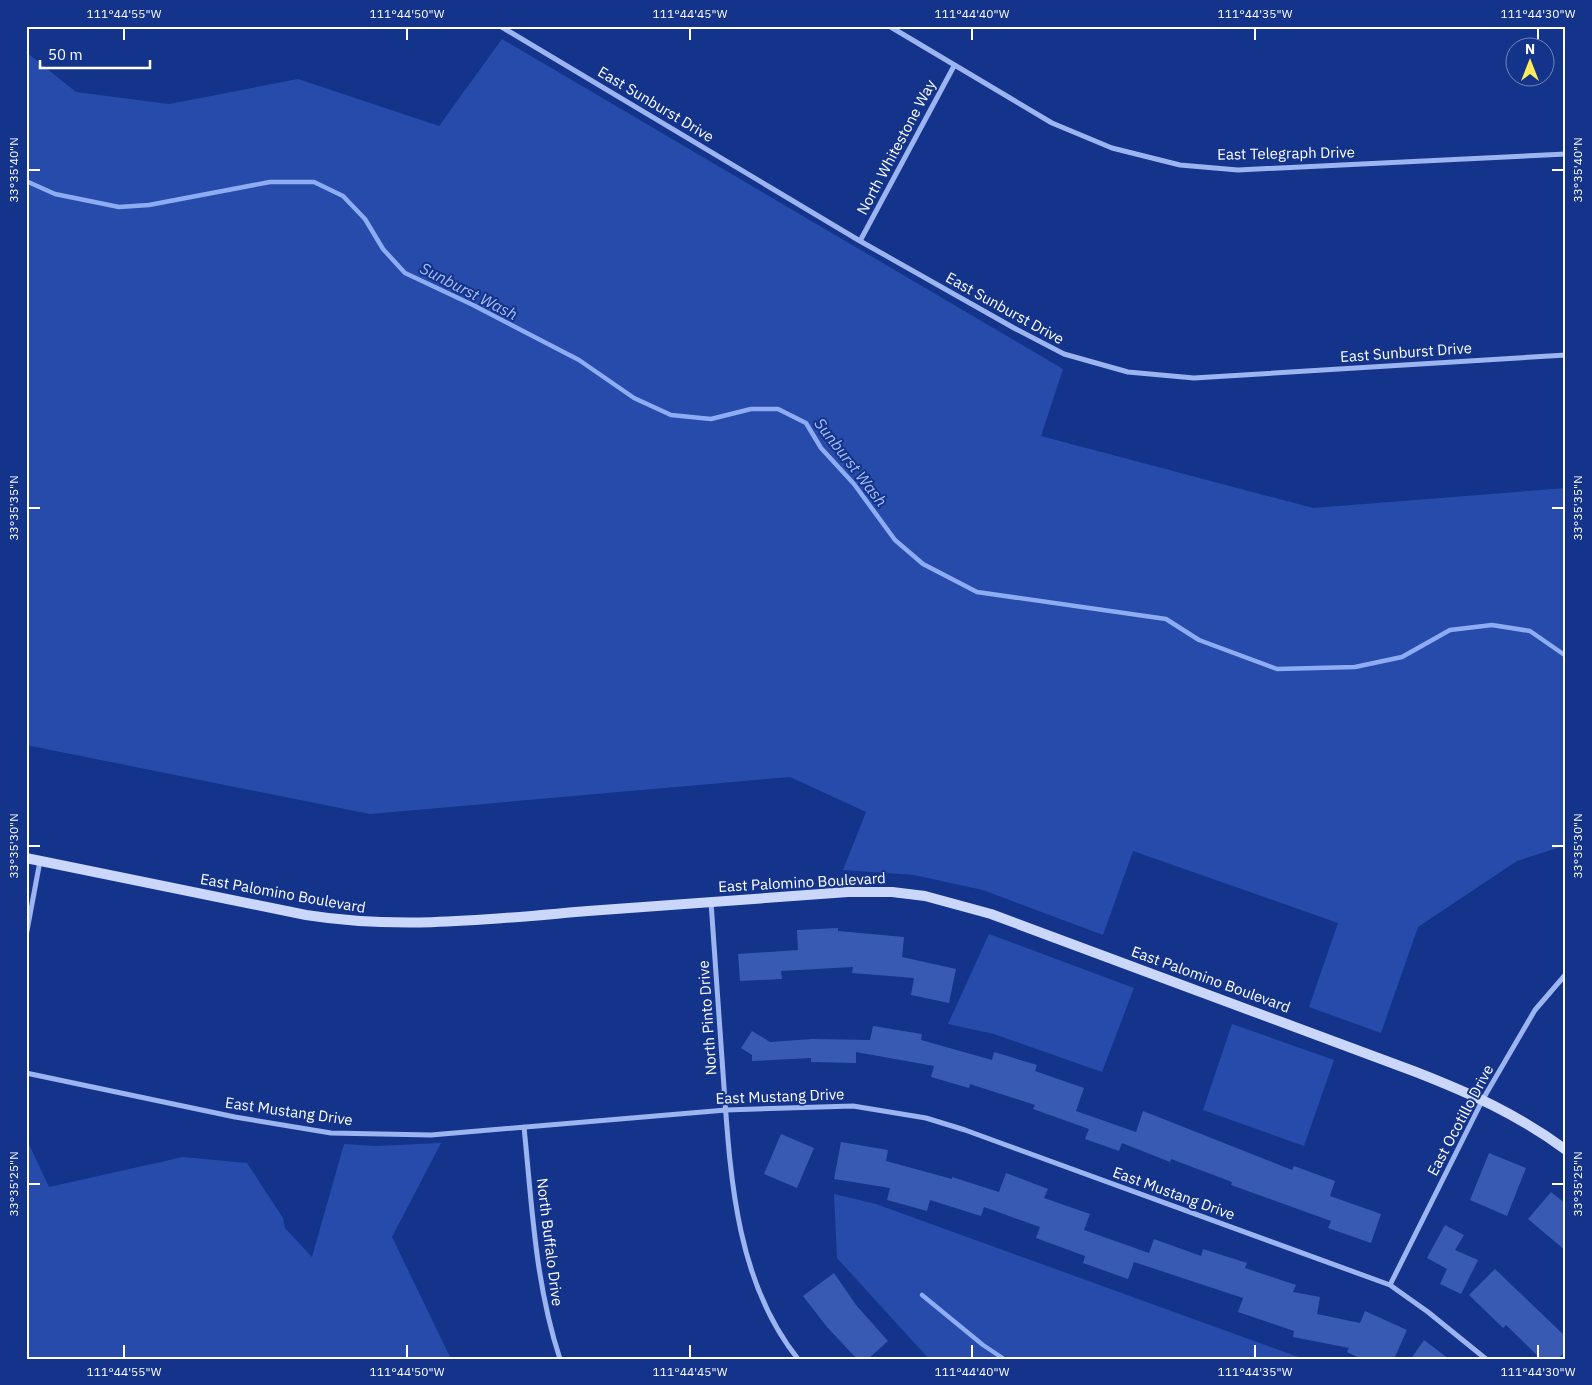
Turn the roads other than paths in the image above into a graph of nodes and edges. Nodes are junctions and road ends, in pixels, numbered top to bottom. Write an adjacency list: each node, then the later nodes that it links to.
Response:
1 (500, 26): 5 (street, East Sunburst Drive)
2 (889, 26): 3 (street, East Telegraph Drive)
3 (954, 66): 4 (street, East Telegraph Drive); 5 (street, North Whitestone Way)
4 (1566, 154)
5 (860, 241): 6 (street, East Sunburst Drive)
6 (1566, 355)
7 (26, 858): 8 (street, East Palomino Boulevard)
8 (40, 861): 9 (street, East Palomino Boulevard); 10 (street)
9 (711, 902): 13 (street, East Palomino Boulevard); 14 (street, North Pinto Drive)
10 (26, 936)
11 (1566, 974): 13 (street, East Ocotillo Drive)
12 (26, 1073): 15 (street, East Mustang Drive)
13 (1483, 1099): 16 (street, East Palomino Boulevard); 17 (street, East Ocotillo Drive)
14 (726, 1110): 15 (street, East Mustang Drive); 17 (street, East Mustang Drive); 19 (street, North Pinto Drive)
15 (524, 1127): 18 (street, North Buffalo Drive)
16 (1566, 1150)
17 (1390, 1285): 20 (street, East Mustang Drive)
18 (560, 1359)
19 (798, 1359)
20 (1486, 1359)

